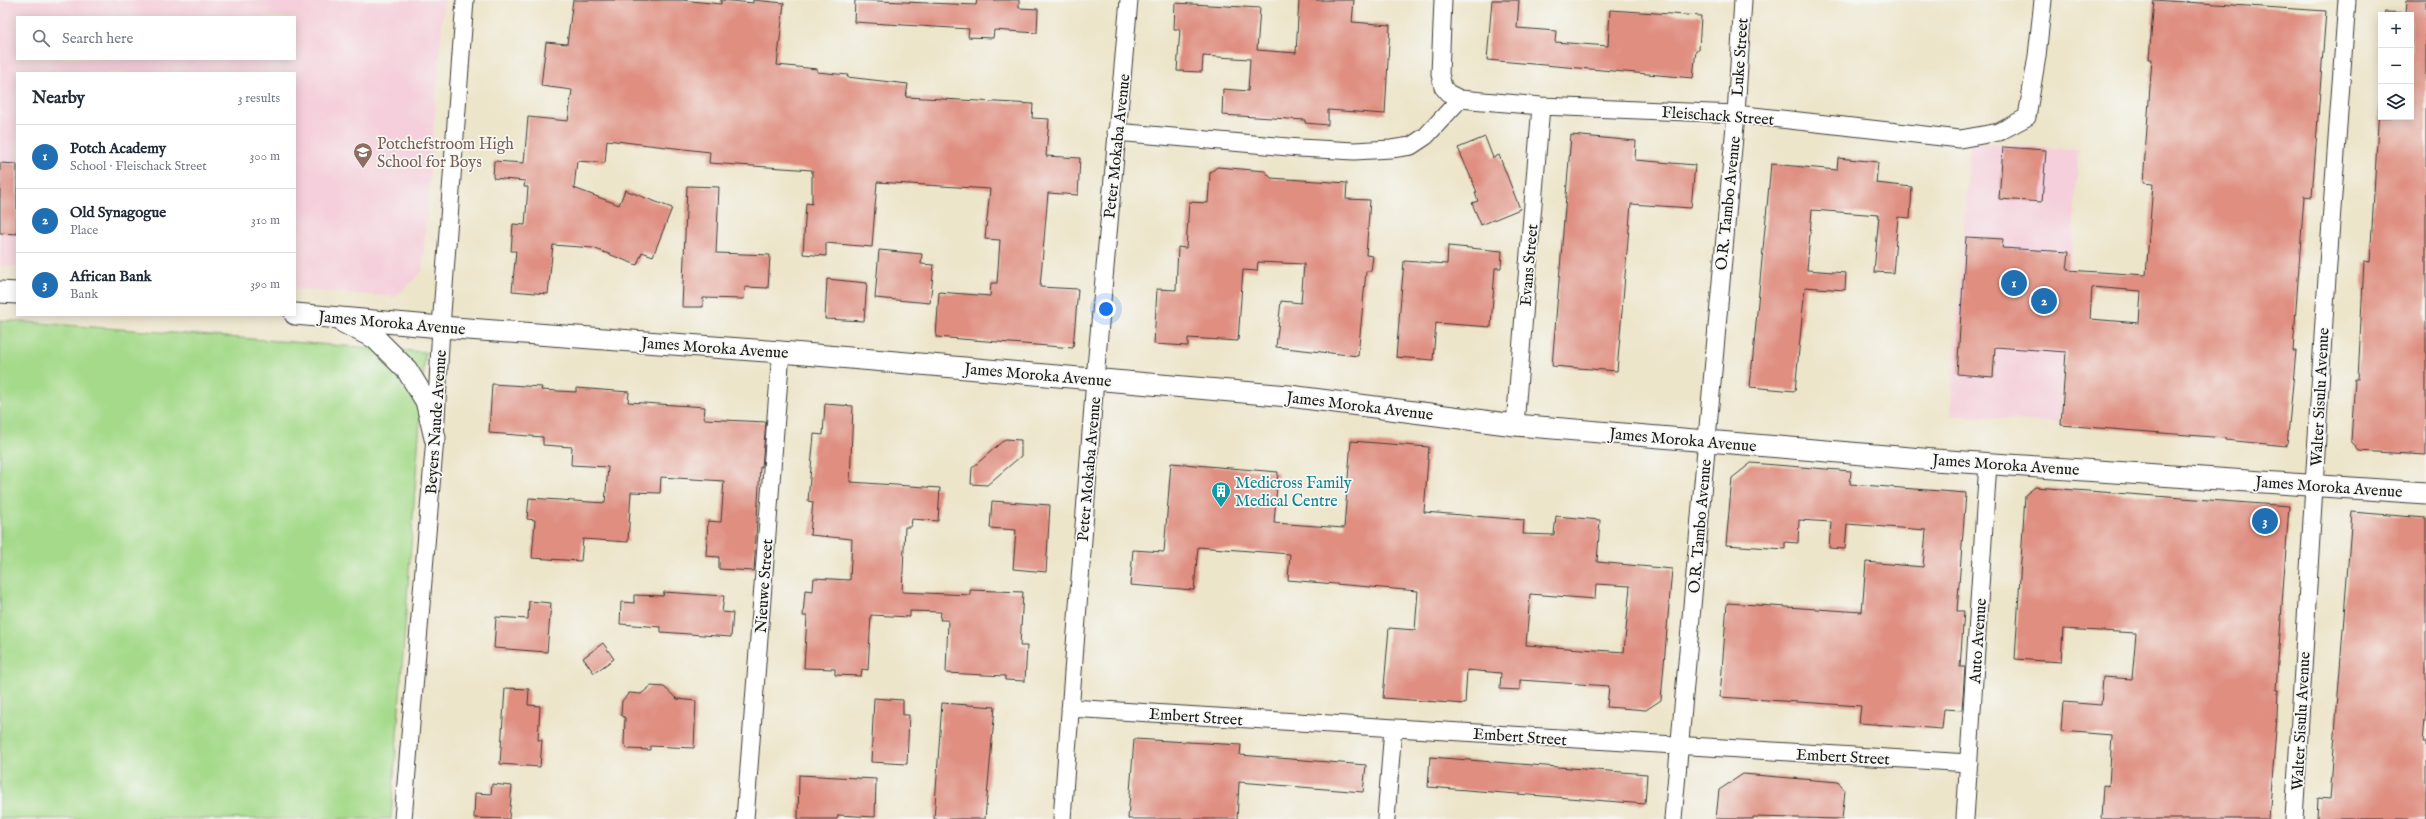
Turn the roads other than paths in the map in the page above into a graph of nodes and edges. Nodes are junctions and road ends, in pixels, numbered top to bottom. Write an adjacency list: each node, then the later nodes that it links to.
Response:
1 (465, 0): 15 (street, Beyers Naude Avenue)
2 (1129, 0): 10 (street, Peter Mokaba Avenue)
3 (1443, 0): 7 (street, Fleischack Street)
4 (1743, 0): 9 (street, Luke Street)
5 (2043, 0): 9 (street, Fleischack Street)
6 (2347, 0): 22 (street, Walter Sisulu Avenue)
7 (1460, 99): 8 (street, Fleischack Street); 10 (street)
8 (1541, 106): 9 (street, Fleischack Street); 18 (street, Evans Street)
9 (1736, 114): 20 (street, O.R. Tambo Avenue)
10 (1116, 132): 17 (street, Peter Mokaba Avenue)
11 (0, 292): 12 (street)
12 (16, 293)
13 (296, 314): 14 (street, James Moroka Avenue)
14 (332, 317): 15 (street, James Moroka Avenue); 19 (street)
15 (441, 328): 16 (street, James Moroka Avenue); 19 (street, Beyers Naude Avenue)
16 (781, 352): 17 (street, James Moroka Avenue); 29 (street, Nieuwe Street)
17 (1095, 378): 18 (street, James Moroka Avenue); 24 (street, Peter Mokaba Avenue)
18 (1515, 425): 20 (street, James Moroka Avenue)
19 (435, 438): 28 (street, Beyers Naude Avenue)
20 (1706, 440): 21 (street, James Moroka Avenue); 26 (street, O.R. Tambo Avenue)
21 (1988, 463): 22 (street, James Moroka Avenue); 27 (street, Auto Avenue)
22 (2314, 484): 23 (street, James Moroka Avenue); 34 (street, Walter Sisulu Avenue)
23 (2426, 493)
24 (1070, 708): 25 (street, Embert Street); 30 (street, Peter Mokaba Avenue)
25 (1393, 728): 26 (street, Embert Street); 31 (street)
26 (1680, 746): 27 (street, Embert Street); 32 (street, O.R. Tambo Avenue)
27 (1969, 763): 33 (street, Auto Avenue)
28 (403, 819)
29 (745, 819)
30 (1062, 819)
31 (1386, 819)
32 (1673, 819)
33 (1965, 819)
34 (2294, 819)

